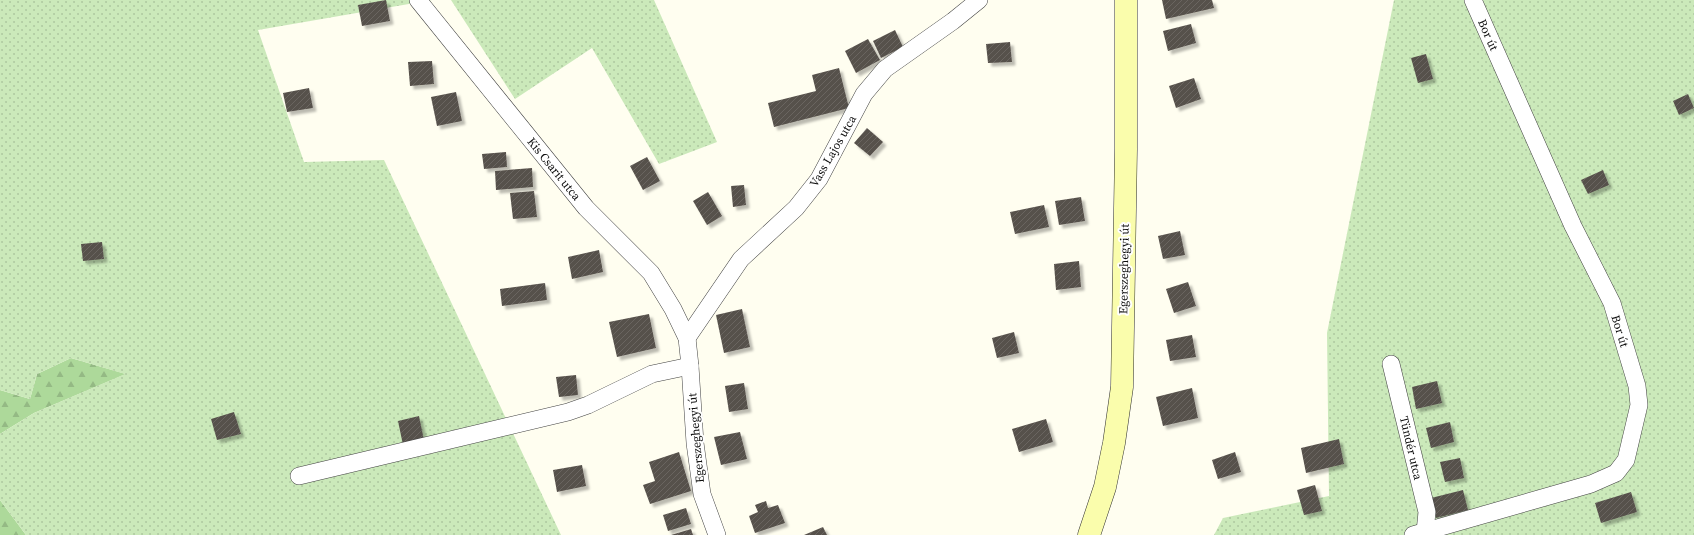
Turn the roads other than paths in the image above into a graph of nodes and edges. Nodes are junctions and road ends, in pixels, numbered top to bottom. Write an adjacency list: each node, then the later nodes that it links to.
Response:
1 (418, 0): 5 (street, Kis Csarit utca)
2 (979, 0): 5 (street, Vass Lajos utca)
3 (1126, 0): 11 (street, Egerszeghegyi út)
4 (1473, 0): 9 (street, Bor út)
5 (687, 338): 7 (street, Egerszeghegyi út)
6 (1391, 364): 9 (street, Tündér utca)
7 (690, 366): 8 (street); 10 (street, Egerszeghegyi út)
8 (299, 476)
9 (1419, 533)
10 (717, 535)
11 (1089, 535)

